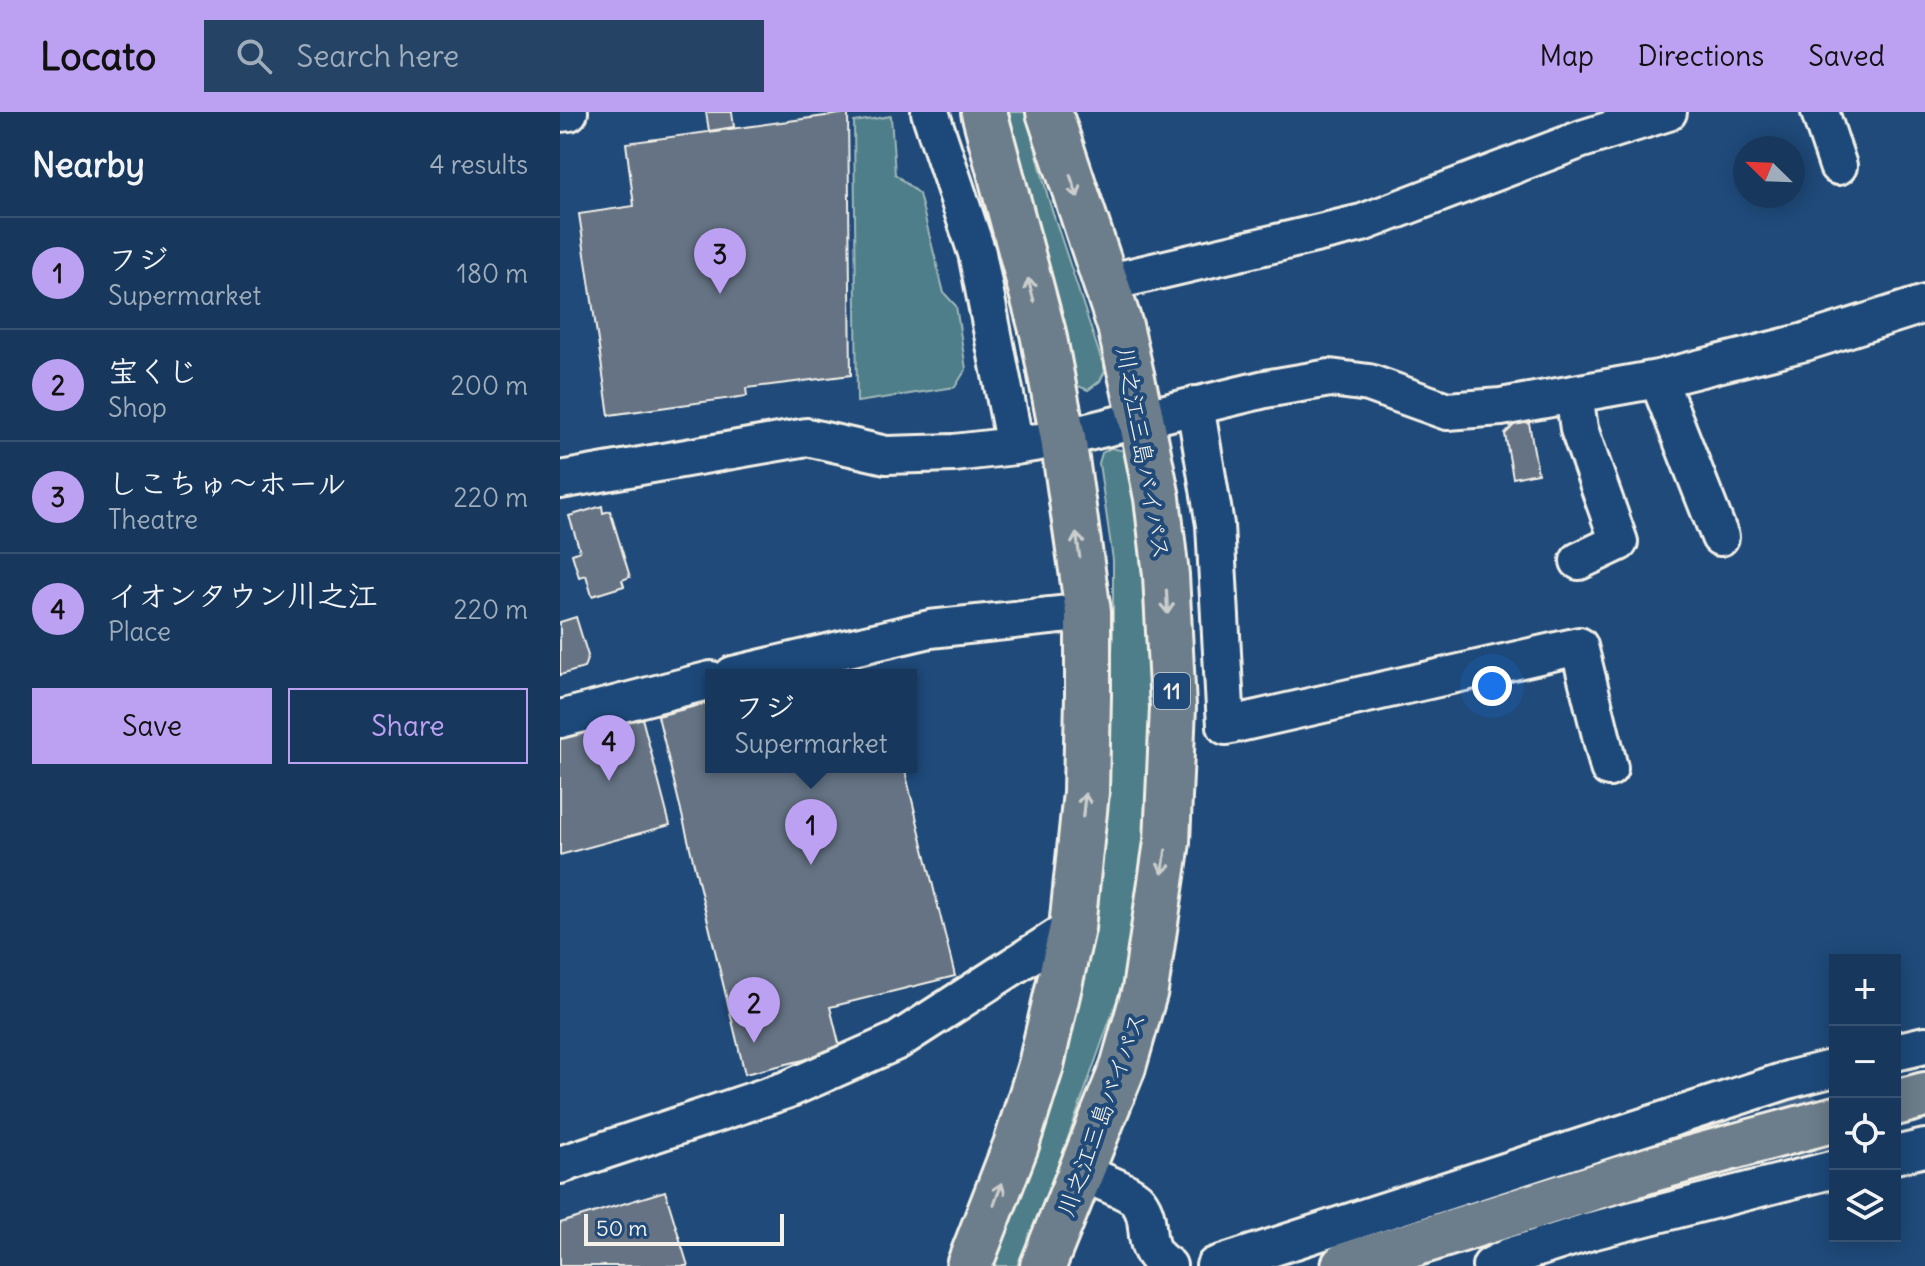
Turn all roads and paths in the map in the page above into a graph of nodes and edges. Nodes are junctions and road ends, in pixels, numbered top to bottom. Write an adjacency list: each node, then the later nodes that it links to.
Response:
1 (569, 112): 6 (street)
2 (930, 112): 16 (street)
3 (984, 112): 15 (highway, one-way to 3)
4 (1049, 112): 9 (highway, 川之江三島バイパス / 11, one-way to 9)
5 (1820, 112): 8 (street)
6 (560, 113)
7 (1661, 113): 9 (street)
8 (1838, 166)
9 (1106, 283): 14 (highway, 川之江三島バイパス / 11)
10 (1925, 304): 11 (street)
11 (1658, 379): 12 (street); 18 (street)
12 (1574, 394): 13 (street); 19 (street)
13 (1195, 405): 14 (street); 24 (street)
14 (1141, 418): 15 (street); 37 (highway, 川之江三島バイパス / 11, one-way to 37)
15 (1063, 438): 16 (street); 20 (highway, one-way to 15)
16 (1015, 446): 17 (street)
17 (560, 480)
18 (1720, 537)
19 (1579, 561)
20 (1088, 612): 21 (street); 25 (highway, one-way to 20)
21 (759, 669)
22 (705, 682): 23 (street)
23 (560, 719)
24 (1609, 768)
25 (1072, 928): 34 (street); 38 (highway, one-way to 25)
26 (1925, 1045): 27 (street)
27 (1901, 1051)
28 (1829, 1071): 41 (street)
29 (1925, 1095): 30 (highway)
30 (1901, 1101)
31 (1829, 1121): 36 (highway)
32 (1925, 1148): 33 (street)
33 (1901, 1154)
34 (560, 1165)
35 (1822, 1168): 44 (street)
36 (1652, 1169): 42 (highway); 43 (highway)
37 (1082, 1173): 39 (highway, 川之江三島バイパス / 11); 40 (street)
38 (969, 1266)
39 (1043, 1266)
40 (1168, 1266)
41 (1215, 1266)
42 (1344, 1266)
43 (1379, 1266)
44 (1491, 1266)

